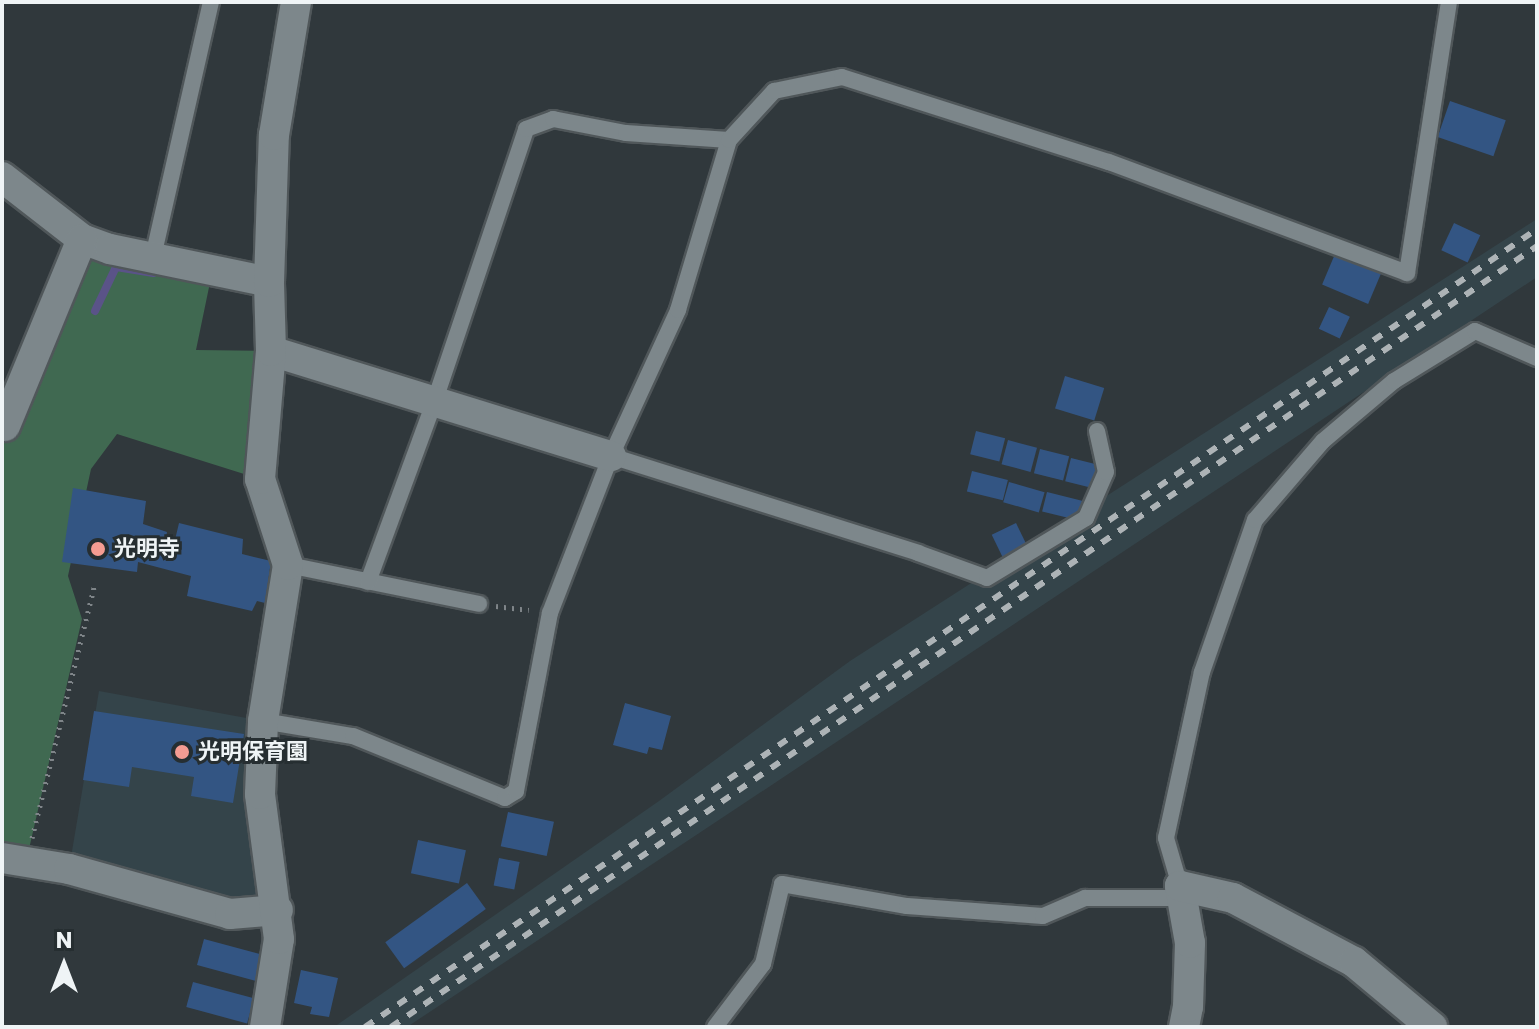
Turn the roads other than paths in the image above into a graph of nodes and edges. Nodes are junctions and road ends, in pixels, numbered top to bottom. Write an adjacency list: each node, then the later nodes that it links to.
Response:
1 (211, 2): 7 (lane)
2 (296, 2): 8 (street)
3 (1449, 2): 4 (lane)
4 (729, 140): 11 (lane); 14 (lane)
5 (2, 177): 6 (street)
6 (82, 239): 7 (street); 12 (street)
7 (153, 257): 8 (street)
8 (269, 282): 9 (street)
9 (271, 351): 11 (street); 15 (street)
10 (1537, 358): 20 (lane)
11 (434, 403): 14 (street); 16 (lane)
12 (4, 429)
13 (1097, 431): 14 (lane)
14 (611, 456): 18 (lane)
15 (288, 565): 16 (lane); 18 (street)
16 (368, 582): 17 (lane)
17 (479, 604)
18 (263, 721): 21 (street)
19 (9, 864): 21 (street)
20 (1182, 892): 23 (lane); 24 (street); 25 (street)
21 (278, 910): 22 (street)
22 (265, 1027)
23 (715, 1027)
24 (1184, 1027)
25 (1432, 1027)

